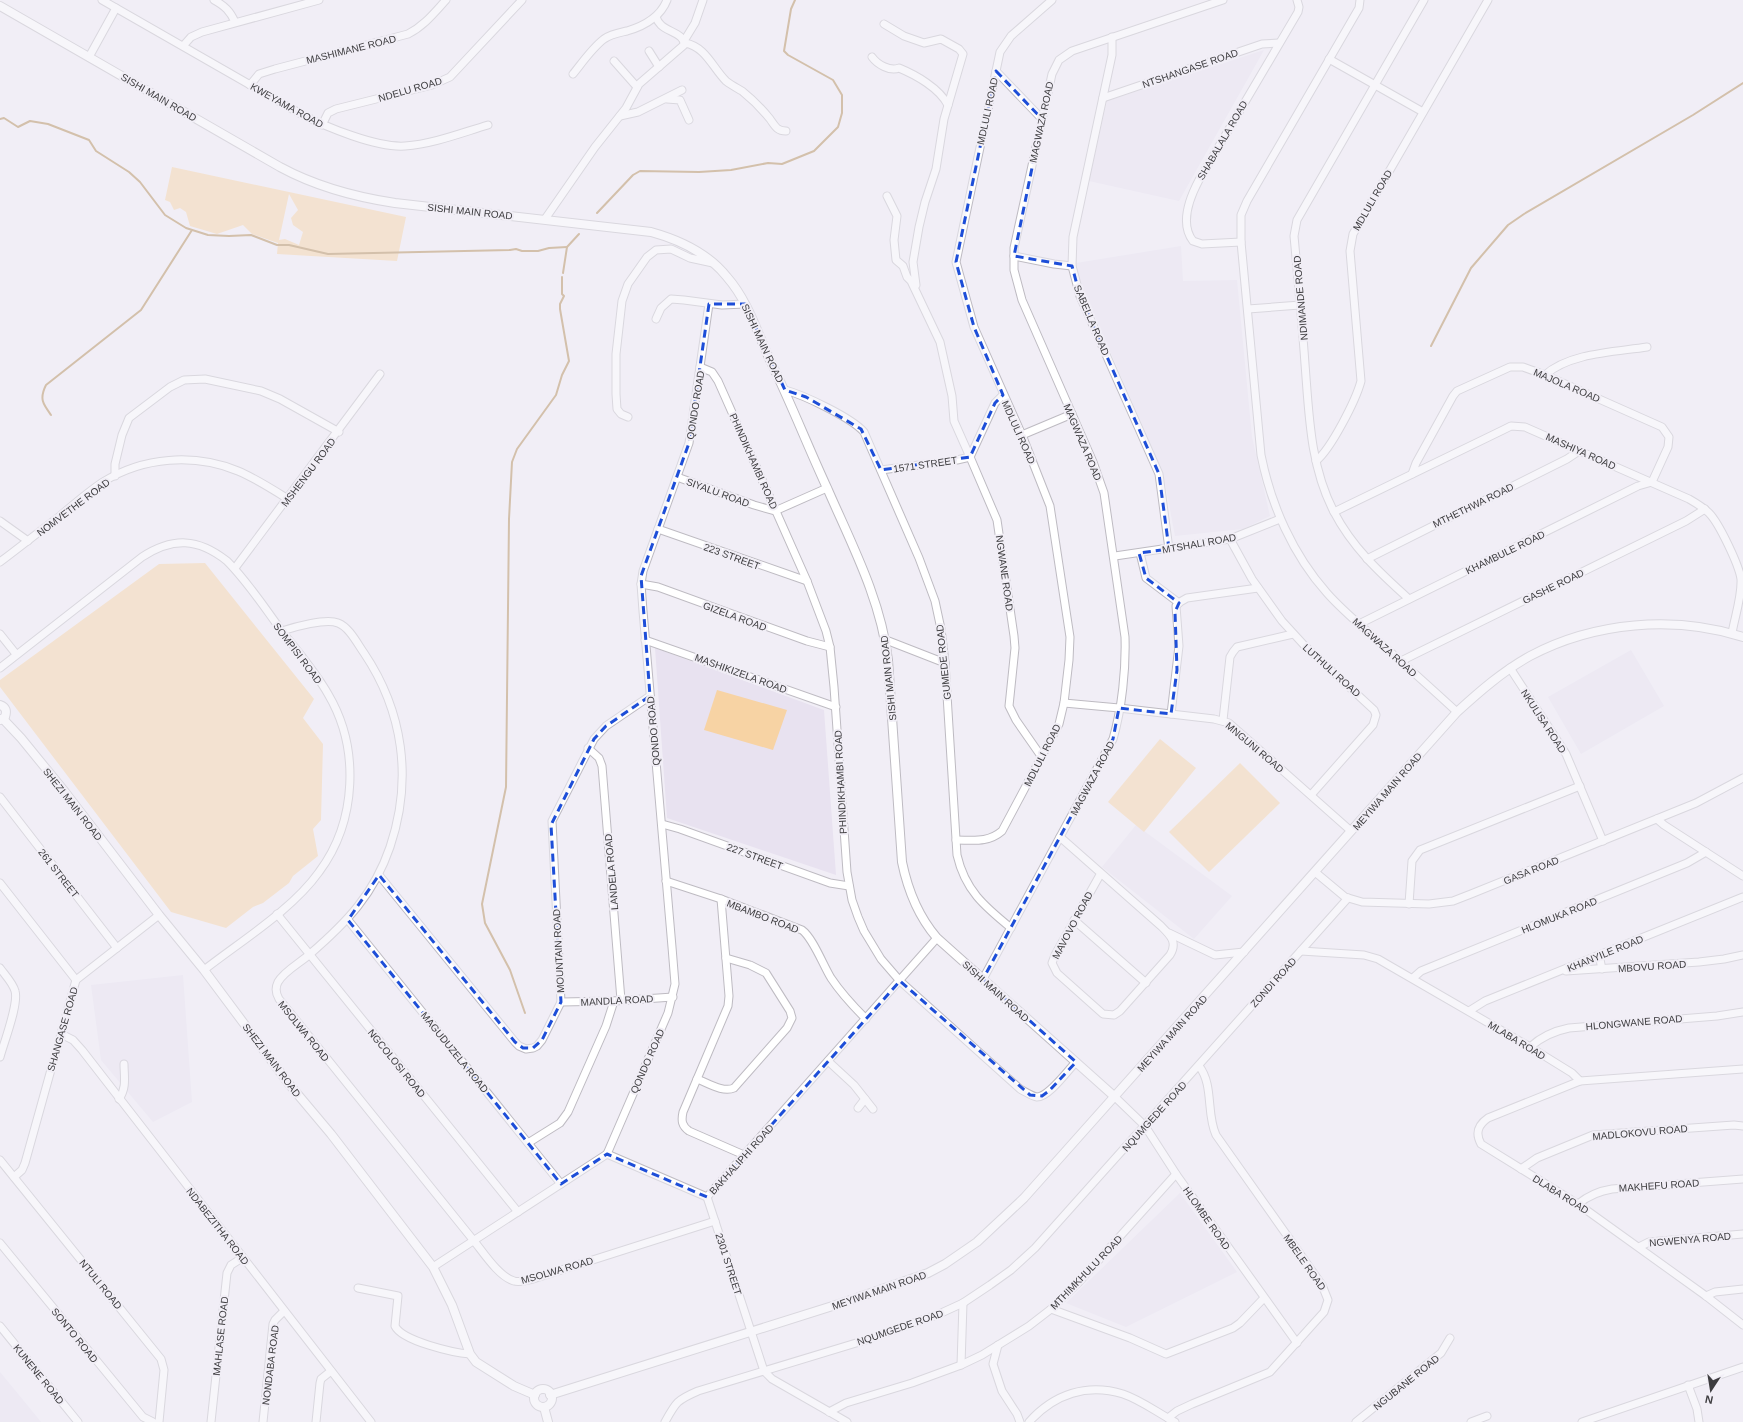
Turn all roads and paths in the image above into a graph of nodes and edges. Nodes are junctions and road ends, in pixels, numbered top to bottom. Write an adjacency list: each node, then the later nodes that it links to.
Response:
1 (102, 0): 16 (street, KWEYAMA ROAD)
2 (214, 0): 18 (street)
3 (319, 0): 14 (street)
4 (446, 0): 32 (street, MASHIMANE ROAD)
5 (522, 0): 43 (street, NDELU ROAD)
6 (667, 0): 17 (street)
7 (703, 0): 21 (street)
8 (1052, 0): 30 (street, MDLULI ROAD)
9 (1223, 0): 20 (street, MAGWAZA ROAD)
10 (1298, 0): 22 (street, SHABALALA ROAD)
11 (1360, 0): 27 (street, MAGWAZA ROAD)
12 (1424, 0): 33 (street, NDIMANDE ROAD)
13 (1488, 0): 39 (street, MDLULI ROAD)
14 (309, 1): 18 (street)
15 (0, 6): 26 (street, SISHI MAIN ROAD)
16 (116, 8): 23 (street, KWEYAMA ROAD); 26 (street)
17 (656, 17): 21 (street); 31 (street)
18 (235, 22): 23 (street)
19 (884, 24): 38 (street)
20 (1112, 37): 36 (street, SABELLA ROAD); 41 (street, MAGWAZA ROAD)
21 (685, 42): 29 (street); 45 (street)
22 (1279, 42): 36 (street, NTSHANGASE ROAD); 48 (street, SHABALALA ROAD)
23 (183, 46): 32 (street, KWEYAMA ROAD)
24 (649, 51): 29 (street)
25 (872, 56): 38 (street)
26 (89, 57): 47 (street, SISHI MAIN ROAD)
27 (1329, 59): 33 (street); 48 (street, MAGWAZA ROAD)
28 (614, 61): 34 (street)
29 (659, 67): 34 (street)
30 (996, 72): 41 (street); 63 (street, MDLULI ROAD)
31 (573, 74)
32 (250, 84): 43 (street, KWEYAMA ROAD)
33 (1375, 84): 39 (street); 55 (street, NDIMANDE ROAD)
34 (637, 87): 40 (street)
35 (682, 90): 37 (street)
36 (1102, 98): 51 (street, SABELLA ROAD)
37 (665, 99): 40 (street); 42 (street)
38 (948, 105): 52 (street)
39 (1422, 112): 70 (street, MDLULI ROAD)
40 (620, 116): 47 (street)
41 (1042, 119): 49 (street, MAGWAZA ROAD)
42 (689, 120)
43 (322, 124): 44 (street, KWEYAMA ROAD)
44 (488, 125)
45 (786, 131)
46 (886, 196): 52 (street)
47 (545, 219): 50 (street, SISHI MAIN ROAD)
48 (1241, 242): 56 (street, MAGWAZA ROAD)
49 (1014, 256): 51 (street); 64 (street, MAGWAZA ROAD)
50 (713, 263): 54 (street, SISHI MAIN ROAD); 65 (street)
51 (1072, 266): 86 (street, SABELLA ROAD)
52 (918, 295): 69 (street, NGWANE ROAD)
53 (709, 304): 54 (street); 57 (street); 59 (street, QONDO ROAD)
54 (745, 304): 62 (street, SISHI MAIN ROAD)
55 (1300, 305): 56 (street); 70 (street, NDIMANDE ROAD)
56 (1248, 309): 81 (street, MAGWAZA ROAD)
57 (656, 319)
58 (1647, 347): 61 (street)
59 (700, 367): 74 (street, QONDO ROAD); 79 (street, PHINDIKHAMBI ROAD)
60 (380, 374): 66 (street, MSHENGU ROAD)
61 (1545, 375): 72 (street, MAJOLA ROAD); 75 (street, MAJOLA ROAD)
62 (785, 390): 71 (street, GUMEDE ROAD); 76 (street, SISHI MAIN ROAD)
63 (1003, 395): 67 (street, MDLULI ROAD); 69 (street)
64 (1072, 414): 67 (street); 88 (street, MAGWAZA ROAD)
65 (628, 417)
66 (338, 432): 73 (street); 77 (street, MSHENGU ROAD)
67 (1022, 436): 112 (street, MDLULI ROAD)
68 (1579, 451): 72 (street, MASHIYA ROAD); 75 (street, MASHIYA ROAD); 89 (street, MTHETHWA ROAD)
69 (970, 457): 71 (street, 1571 STREET); 121 (street, NGWANE ROAD)
70 (1316, 461): 80 (street, NDIMANDE ROAD)
71 (881, 470): 108 (street, GUMEDE ROAD)
72 (1412, 474): 80 (street, MASHIYA ROAD)
73 (115, 476): 77 (street, NOMVETHE ROAD); 85 (street, NOMVETHE ROAD)
74 (677, 477): 79 (street, SIYALU ROAD); 83 (street, QONDO ROAD)
75 (1652, 482): 78 (street, MASHIYA ROAD); 95 (street, KHAMBULE ROAD)
76 (827, 488): 79 (street); 104 (street, SISHI MAIN ROAD)
77 (288, 499): 91 (street, MSHENGU ROAD)
78 (1705, 509): 99 (street, MASHIYA ROAD); 107 (street, GASHE ROAD)
79 (776, 511): 92 (street, PHINDIKHAMBI ROAD)
80 (1334, 512): 89 (street, NDIMANDE ROAD)
81 (1280, 519): 84 (street, MTSHALI ROAD); 97 (street, MAGWAZA ROAD)
82 (0, 522): 85 (street)
83 (658, 529): 92 (street, 223 STREET); 93 (street, QONDO ROAD)
84 (1230, 539): 86 (street, MTSHALI ROAD); 94 (street, LUTHULI ROAD)
85 (28, 541): 90 (street, NOMVETHE ROAD)
86 (1169, 549): 87 (street, MTSHALI ROAD)
87 (1140, 552): 88 (street, MTSHALI ROAD); 96 (street)
88 (1115, 556): 115 (street, MAGWAZA ROAD)
89 (1367, 559): 95 (street, NDIMANDE ROAD)
90 (0, 562)
91 (235, 568): 98 (street, SOMPISI ROAD); 106 (street, SOMPISI ROAD)
92 (807, 581): 105 (street, PHINDIKHAMBI ROAD)
93 (641, 584): 103 (street, QONDO ROAD); 105 (street, GIZELA ROAD)
94 (1258, 588): 96 (street); 101 (street, LUTHULI ROAD)
95 (1409, 599): 97 (street, KHAMBULE ROAD)
96 (1179, 603): 117 (street)
97 (1359, 624): 107 (street, MAGWAZA ROAD)
98 (282, 631): 135 (street, MSOLWA ROAD); 144 (street, SOMPISI ROAD)
99 (1732, 633): 102 (street, MEYIWA MAIN ROAD); 110 (street, MEYIWA MAIN ROAD)
100 (0, 634): 106 (street)
101 (1292, 634): 119 (street); 124 (street, LUTHULI ROAD)
102 (1743, 637)
103 (646, 640): 111 (street, QONDO ROAD); 114 (street, MASHIKIZELA ROAD)
104 (886, 640): 108 (street); 150 (street, SISHI MAIN ROAD)
105 (830, 647): 114 (street, PHINDIKHAMBI ROAD)
106 (16, 654): 109 (street, SOMPISI ROAD)
107 (1401, 661): 116 (street, MAGWAZA ROAD)
108 (945, 663): 130 (street, GUMEDE ROAD)
109 (0, 668)
110 (1510, 668): 116 (street, MEYIWA MAIN ROAD); 123 (street, NKULISA ROAD)
111 (650, 696): 120 (street, MOUNTAIN ROAD); 127 (street, QONDO ROAD)
112 (1064, 703): 115 (street, MNGUNI ROAD); 121 (street, MDLULI ROAD)
113 (0, 705): 118 (street)
114 (836, 707): 139 (street, PHINDIKHAMBI ROAD)
115 (1119, 708): 117 (street, MNGUNI ROAD); 129 (street, MAGWAZA ROAD)
116 (1457, 712): 128 (street, MEYIWA MAIN ROAD)
117 (1171, 714): 119 (street, MNGUNI ROAD)
118 (2, 720): 145 (street, SHEZI MAIN ROAD)
119 (1222, 720): 124 (street, MNGUNI ROAD)
120 (588, 748): 168 (street, LANDELA ROAD); 169 (street, MOUNTAIN ROAD)
121 (1041, 756): 130 (street, MDLULI ROAD)
122 (1743, 778): 126 (street, GASA ROAD)
123 (1580, 786): 131 (street, NKULISA ROAD); 143 (street)
124 (1311, 795): 128 (street, MNGUNI ROAD)
125 (0, 797): 151 (street, 261 STREET)
126 (1657, 819): 131 (street, GASA ROAD); 132 (street)
127 (662, 824): 137 (street, QONDO ROAD); 139 (street, 227 STREET)
128 (1351, 831): 133 (street, MEYIWA MAIN ROAD)
129 (1060, 837): 134 (street, MAVOVO ROAD); 148 (street, MAGWAZA ROAD)
130 (956, 840): 148 (street, GUMEDE ROAD)
131 (1603, 841): 143 (street, GASA ROAD)
132 (1706, 852): 136 (street); 162 (street, HLOMUKA ROAD)
133 (1315, 872): 141 (street, GASA ROAD); 153 (street, MEYIWA MAIN ROAD)
134 (1101, 873): 147 (street, MAVOVO ROAD); 149 (street, MAVOVO ROAD)
135 (379, 875): 146 (street, MSOLWA ROAD); 169 (street, MOUNTAIN ROAD)
136 (1743, 876)
137 (666, 881): 142 (street, MBAMBO ROAD); 167 (street, QONDO ROAD)
138 (0, 883): 164 (street)
139 (849, 886): 165 (street, PHINDIKHAMBI ROAD)
140 (1743, 897): 155 (street, KHANYILE ROAD)
141 (1348, 898): 143 (street, GASA ROAD); 152 (street, ZONDI ROAD)
142 (721, 899): 157 (street); 172 (street, MBAMBO ROAD)
143 (1409, 904)
144 (277, 914): 154 (street, NGCOLOSI ROAD); 160 (street, SOMPISI ROAD)
145 (160, 915): 151 (street, SHANGASE ROAD); 160 (street, SHEZI MAIN ROAD)
146 (348, 920): 154 (street, MSOLWA ROAD); 191 (street, MAGUDUZELA ROAD)
147 (1074, 920): 166 (street); 166 (street, MAVOVO ROAD)
148 (1011, 928): 163 (street, MAGWAZA ROAD)
149 (1167, 932): 153 (street); 166 (street, MAVOVO ROAD)
150 (937, 938): 163 (street, SISHI MAIN ROAD); 165 (street, BAKHALIPHI ROAD)
151 (117, 948): 164 (street, SHANGASE ROAD)
152 (1301, 951): 162 (street, MLABA ROAD); 180 (street, ZONDI ROAD)
153 (1244, 952): 184 (street, MEYIWA MAIN ROAD)
154 (309, 955): 202 (street, NGCOLOSI ROAD); 205 (street, MSOLWA ROAD)
155 (1599, 955): 159 (street); 161 (street, KHANYILE ROAD)
156 (1743, 955): 159 (street, MBOVU ROAD)
157 (726, 958): 182 (street); 182 (street)
158 (0, 968): 174 (street)
159 (1602, 969): 161 (street, MBOVU ROAD)
160 (204, 970): 209 (street, SHEZI MAIN ROAD)
161 (1561, 971): 170 (street, KHANYILE ROAD)
162 (1413, 978): 170 (street, MLABA ROAD)
163 (983, 979): 178 (street, SISHI MAIN ROAD)
164 (76, 980): 173 (street, SHANGASE ROAD)
165 (900, 981): 172 (street, BAKHALIPHI ROAD); 178 (street, PHINDIKHAMBI ROAD)
166 (1146, 983)
167 (673, 997): 168 (street, MANDLA ROAD); 192 (street, QONDO ROAD)
168 (618, 1001): 169 (street, MANDLA ROAD); 191 (street, LANDELA ROAD)
169 (561, 1002)
170 (1469, 1011): 175 (street, MLABA ROAD)
171 (1743, 1012): 175 (street, HLONGWANE ROAD)
172 (866, 1019): 177 (street, BAKHALIPHI ROAD)
173 (61, 1034): 185 (street, NDABEZITHA ROAD); 197 (street, SHANGASE ROAD)
174 (1, 1047): 176 (street)
175 (1530, 1047): 183 (street, MLABA ROAD)
176 (0, 1057)
177 (828, 1061): 186 (street); 193 (street, BAKHALIPHI ROAD)
178 (1076, 1062): 184 (street, SISHI MAIN ROAD)
179 (124, 1064): 185 (street)
180 (1199, 1066): 189 (street, NQUMGEDE ROAD); 221 (street, MBELE ROAD)
181 (1743, 1069): 183 (street)
182 (697, 1079): 193 (street)
183 (1580, 1081): 195 (street, DLABA ROAD)
184 (1115, 1097): 189 (street, HLOMBE ROAD); 219 (street, MEYIWA MAIN ROAD)
185 (119, 1099): 208 (street, NDABEZITHA ROAD)
186 (865, 1099): 187 (street); 188 (street)
187 (858, 1108)
188 (873, 1109)
189 (1145, 1126): 196 (street, HLOMBE ROAD); 214 (street, NQUMGEDE ROAD)
190 (1743, 1126): 195 (street, MADLOKOVU ROAD)
191 (528, 1143): 199 (street, MAGUDUZELA ROAD)
192 (607, 1154): 199 (street); 200 (street, BAKHALIPHI ROAD)
193 (744, 1155): 200 (street, BAKHALIPHI ROAD)
194 (0, 1160): 197 (street, NTULI ROAD)
195 (1521, 1169): 201 (street, DLABA ROAD)
196 (1176, 1174): 213 (street, HLOMBE ROAD); 215 (street, MTHIMKHULU ROAD)
197 (14, 1177): 237 (street, NTULI ROAD)
198 (1743, 1179): 201 (street, MAKHEFU ROAD)
199 (561, 1184): 202 (street)
200 (707, 1197): 203 (street, 2301 STREET)
201 (1578, 1204): 207 (street, DLABA ROAD)
202 (518, 1212): 205 (street)
203 (715, 1221): 205 (street, MSOLWA ROAD); 219 (street, 2301 STREET)
204 (1743, 1234): 207 (street, NGWENYA ROAD)
205 (474, 1241): 209 (street)
206 (0, 1243): 236 (street, SONTO ROAD)
207 (1639, 1247): 212 (street, DLABA ROAD)
208 (242, 1258): 216 (street, NDABEZITHA ROAD); 238 (street, MAHLASE ROAD)
209 (433, 1267): 223 (street, SHEZI MAIN ROAD)
210 (358, 1288): 223 (street)
211 (1743, 1289): 212 (street)
212 (1706, 1296): 217 (street, DLABA ROAD)
213 (1264, 1298): 215 (street); 221 (street, HLOMBE ROAD)
214 (963, 1303): 224 (street); 227 (street, NQUMGEDE ROAD)
215 (1051, 1309): 222 (street, MTHIMKHULU ROAD)
216 (284, 1311): 226 (street, NDABEZITHA ROAD); 239 (street, NONDABA ROAD)
217 (1743, 1325)
218 (0, 1326): 235 (street, KUNENE ROAD)
219 (751, 1332): 227 (street, 2301 STREET); 230 (street, MEYIWA MAIN ROAD)
220 (1450, 1338): 248 (street, NGUBANE ROAD)
221 (1297, 1343): 234 (street, MBELE ROAD)
222 (998, 1345): 224 (street, MTHIMKHULU ROAD); 245 (street)
223 (470, 1354): 229 (street, SHEZI MAIN ROAD)
224 (961, 1364): 232 (street, MTHIMKHULU ROAD)
225 (1743, 1367): 228 (street)
226 (331, 1371): 240 (street); 241 (street, NDABEZITHA ROAD)
227 (764, 1371): 232 (street); 243 (street, NQUMGEDE ROAD)
228 (1688, 1385): 250 (street); 251 (street)
229 (535, 1395): 230 (street, SHEZI MAIN ROAD); 231 (street, SHEZI MAIN ROAD)
230 (550, 1395): 231 (street)
231 (544, 1407): 242 (street, SHEZI MAIN ROAD)
232 (829, 1412): 244 (street)
233 (1487, 1416): 249 (street)
234 (1168, 1418): 246 (street); 247 (street)
235 (78, 1422)
236 (153, 1422)
237 (159, 1422)
238 (211, 1422)
239 (263, 1422)
240 (316, 1422)
241 (371, 1422)
242 (548, 1422)
243 (665, 1422)
244 (847, 1422)
245 (1020, 1422)
246 (1029, 1422)
247 (1175, 1422)
248 (1356, 1422)
249 (1471, 1422)
250 (1582, 1422)
251 (1699, 1422)

